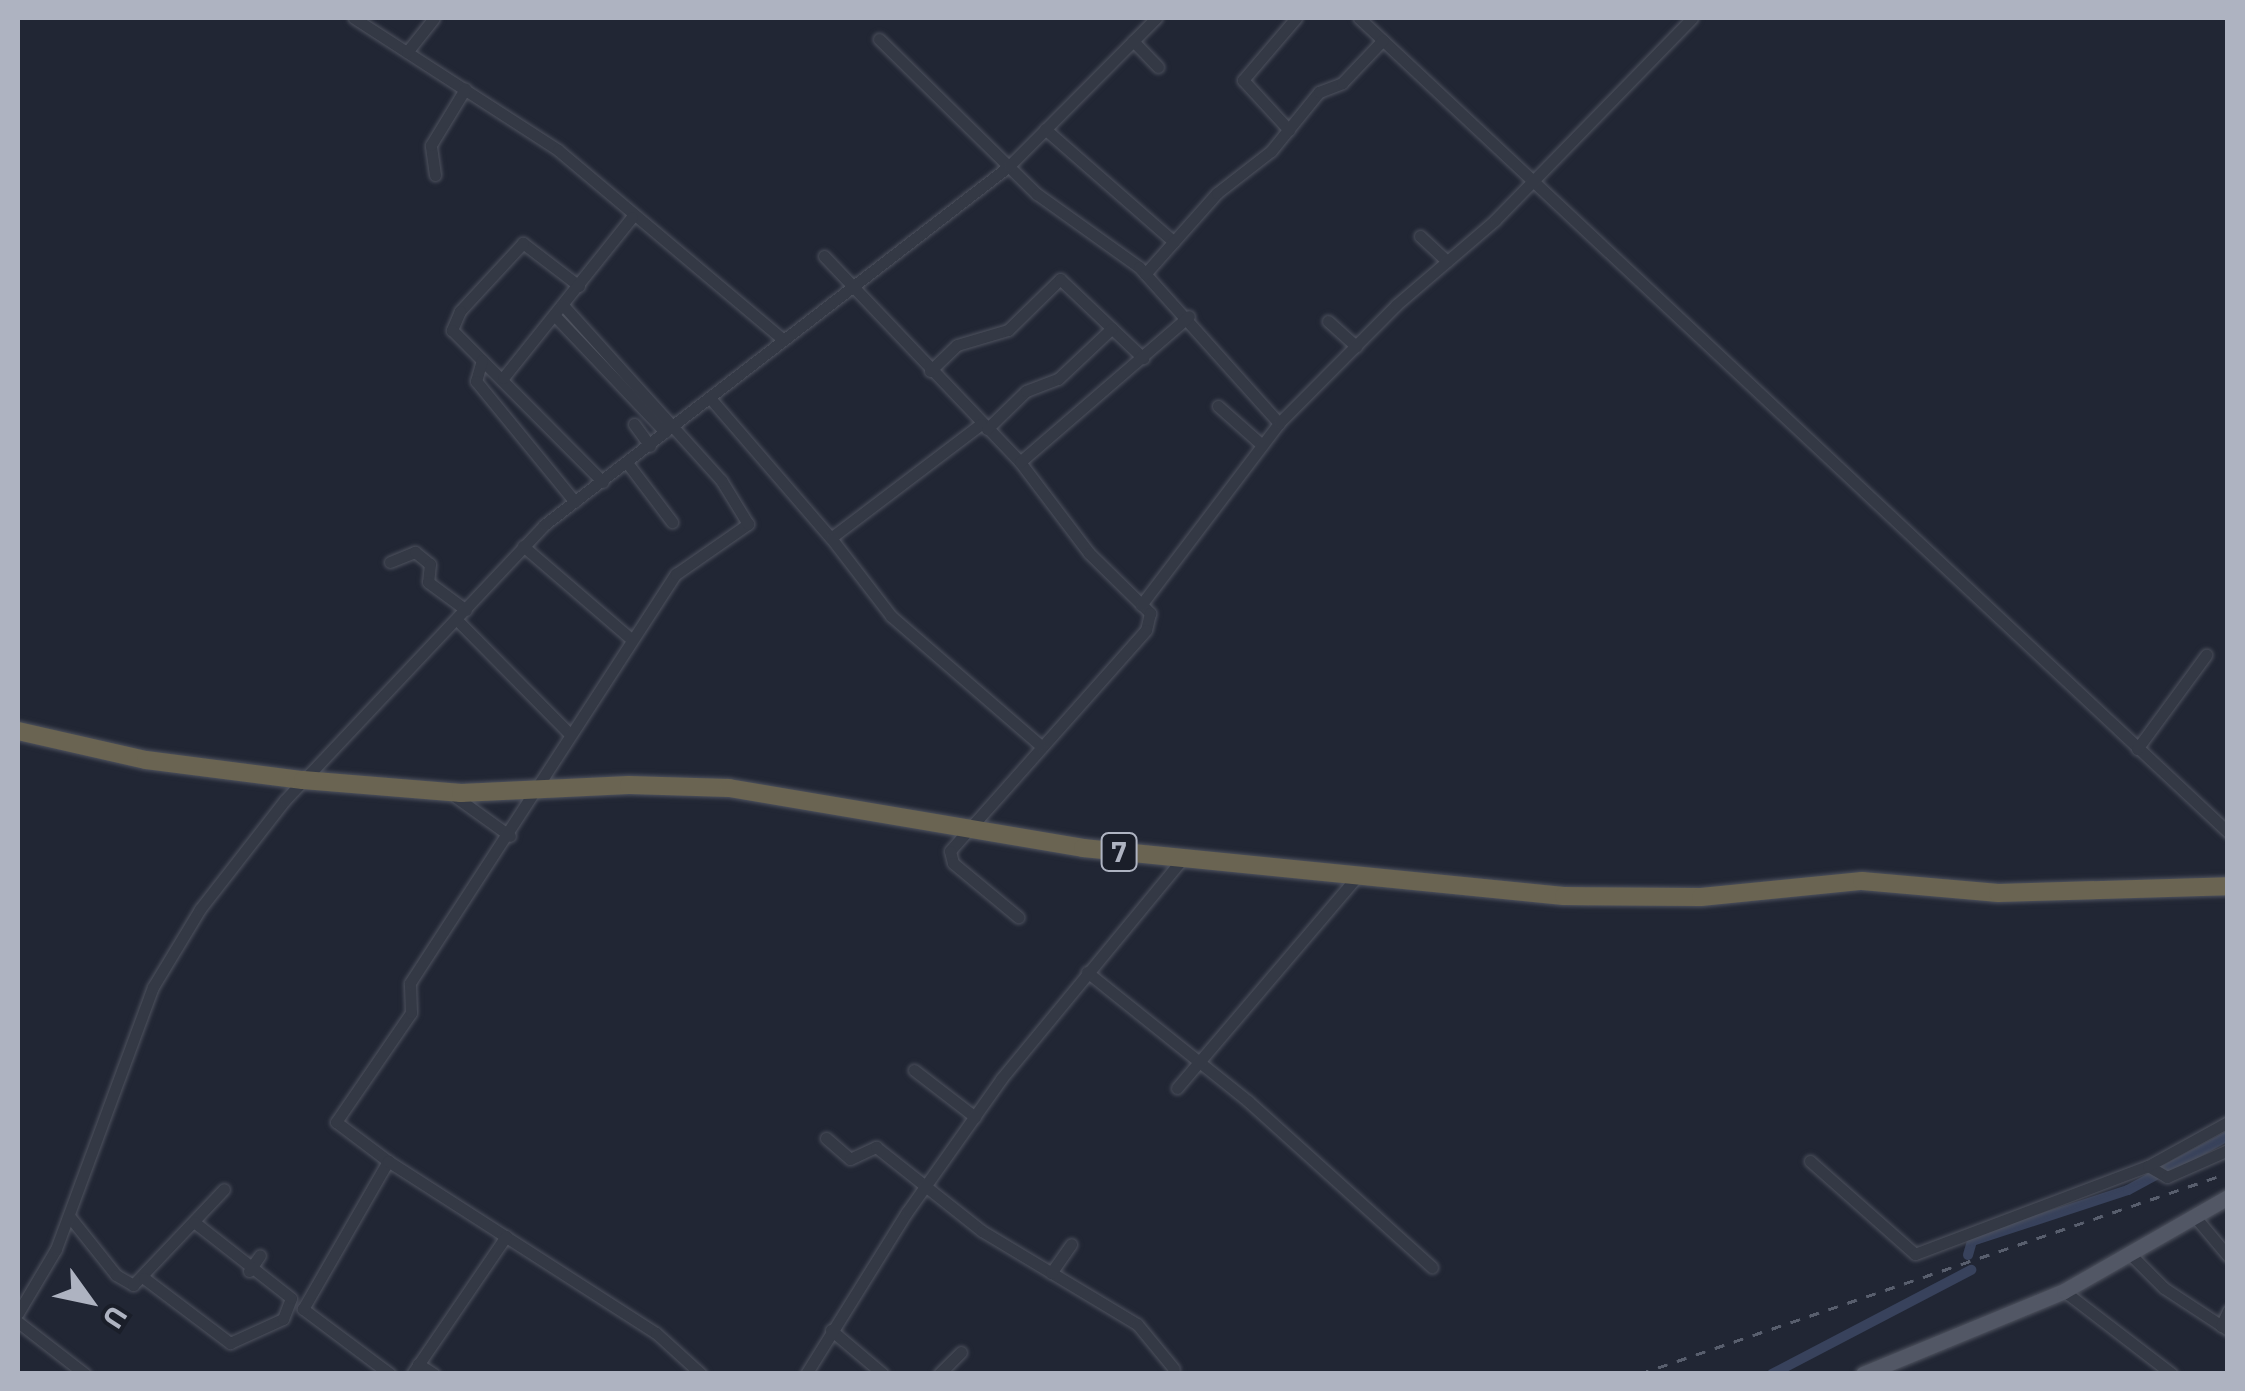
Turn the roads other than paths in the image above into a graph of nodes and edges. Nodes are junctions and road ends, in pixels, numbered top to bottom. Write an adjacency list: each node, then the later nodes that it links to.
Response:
1 (354, 18): 10 (street)
2 (434, 18): 10 (street)
3 (1156, 18): 9 (street)
4 (1296, 18): 14 (street)
5 (1359, 18): 8 (street)
6 (1692, 18): 17 (street)
7 (878, 39): 15 (street)
8 (1383, 40): 14 (street); 17 (street)
9 (1133, 41): 11 (street); 13 (street)
10 (407, 52): 12 (street)
11 (1158, 67)
12 (465, 89): 16 (street); 18 (street)
13 (1046, 129): 15 (street); 20 (street)
14 (1289, 130): 20 (street)
15 (1010, 166): 23 (street); 25 (street)
16 (435, 175)
17 (1533, 181): 22 (street); 60 (street)
18 (632, 218): 24 (street); 31 (street)
19 (1420, 236): 22 (street)
20 (1174, 242): 23 (street)
21 (824, 256): 25 (street)
22 (1447, 261): 32 (street)
23 (1146, 274): 28 (street)
24 (579, 286): 26 (street); 34 (street)
25 (853, 286): 31 (street); 35 (street)
26 (564, 305): 27 (street); 42 (street)
27 (555, 316): 36 (street); 42 (street)
28 (1189, 316): 33 (street); 39 (street)
29 (1328, 321): 32 (street)
30 (1112, 328): 33 (street); 35 (street); 41 (street)
31 (781, 338): 37 (street)
32 (1356, 346): 39 (street)
33 (1143, 358): 45 (street)
34 (482, 360): 36 (street); 48 (street)
35 (930, 370): 41 (street)
36 (503, 378): 47 (street)
37 (710, 398): 42 (street); 50 (street)
38 (1218, 406): 43 (street)
39 (1279, 422): 43 (street)
40 (634, 424): 44 (street)
41 (984, 426): 45 (street); 50 (street)
42 (669, 429): 44 (street); 55 (street)
43 (1262, 445): 53 (street)
44 (650, 446): 46 (street)
45 (1020, 462): 53 (street)
46 (628, 464): 47 (street); 49 (street)
47 (603, 482): 48 (street)
48 (576, 502): 51 (street)
49 (672, 522)
50 (831, 538): 59 (street)
51 (523, 546): 54 (street); 55 (street)
52 (390, 562): 54 (street)
53 (1142, 605): 59 (street)
54 (461, 615): 58 (street); 61 (street)
55 (631, 639): 58 (street)
56 (2206, 655): 60 (street)
57 (18, 730): 61 (highway, 7)
58 (569, 733): 63 (street)
59 (1040, 745): 64 (street)
60 (2137, 750): 65 (street)
61 (303, 780): 62 (highway, 7); 85 (street)
62 (450, 792): 63 (highway, 7); 66 (street)
63 (536, 792): 64 (highway, 7); 66 (street)
64 (971, 830): 67 (highway, 7); 70 (street)
65 (2228, 832)
66 (510, 836): 80 (street)
67 (1183, 858): 68 (highway, 7); 71 (street)
68 (1359, 874): 69 (highway, 7); 72 (street)
69 (2228, 886)
70 (1018, 917)
71 (1086, 972): 72 (street); 75 (street)
72 (1203, 1063): 74 (street); 93 (street)
73 (914, 1070): 75 (street)
74 (1178, 1088)
75 (975, 1117): 82 (street)
76 (2228, 1122): 81 (street)
77 (826, 1138): 82 (street)
78 (2228, 1150): 81 (street)
79 (1810, 1161): 81 (street)
80 (388, 1162): 88 (street); 98 (street)
81 (2155, 1170)
82 (926, 1186): 95 (street); 103 (street)
83 (224, 1188): 87 (street)
84 (2226, 1200): 86 (main road)
85 (69, 1216): 96 (street); 100 (street)
86 (2196, 1218): 91 (main road); 92 (street)
87 (194, 1222): 94 (street); 96 (street)
88 (506, 1236): 106 (street); 110 (street)
89 (1071, 1244): 95 (street)
90 (260, 1255): 94 (street)
91 (2132, 1256): 97 (main road); 102 (street)
92 (2228, 1256)
93 (1432, 1266)
94 (248, 1271): 98 (street)
95 (1051, 1273): 105 (street)
96 (144, 1278): 98 (street)
97 (2064, 1291): 114 (main road); 115 (street)
98 (300, 1300): 108 (street)
99 (2228, 1311): 102 (street)
100 (18, 1313)
101 (18, 1322): 107 (street)
102 (2224, 1328)
103 (831, 1330): 111 (street); 112 (street)
104 (961, 1352): 113 (street)
105 (1174, 1368)
106 (415, 1369): 109 (street)
107 (85, 1374)
108 (390, 1374)
109 (434, 1374)
110 (701, 1374)
111 (806, 1374)
112 (883, 1374)
113 (939, 1374)
114 (1863, 1374)
115 (2172, 1374)

